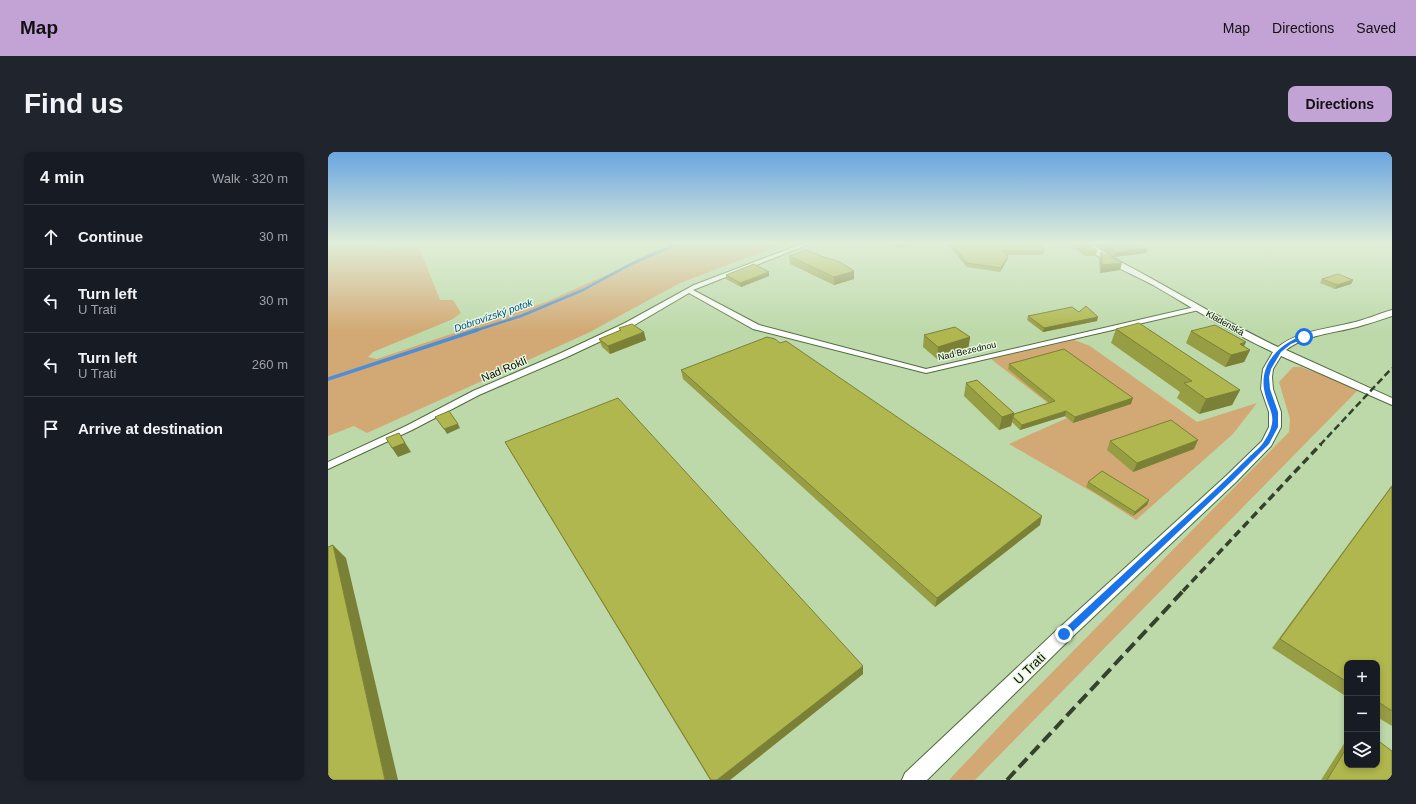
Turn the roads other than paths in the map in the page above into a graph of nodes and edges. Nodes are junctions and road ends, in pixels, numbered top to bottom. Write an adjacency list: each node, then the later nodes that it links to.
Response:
1 (734, 272): 3 (street, Nad Roklí)
2 (1133, 272): 4 (street, Kladenská)
3 (688, 290): 4 (street, Nad Bezednou); 8 (street, Nad Roklí)
4 (1199, 308): 6 (street, Kladenská)
5 (1392, 313): 6 (street)
6 (1279, 351): 7 (street, Kladenská); 9 (street, U Trati)
7 (1392, 402)
8 (328, 466)
9 (912, 780)

